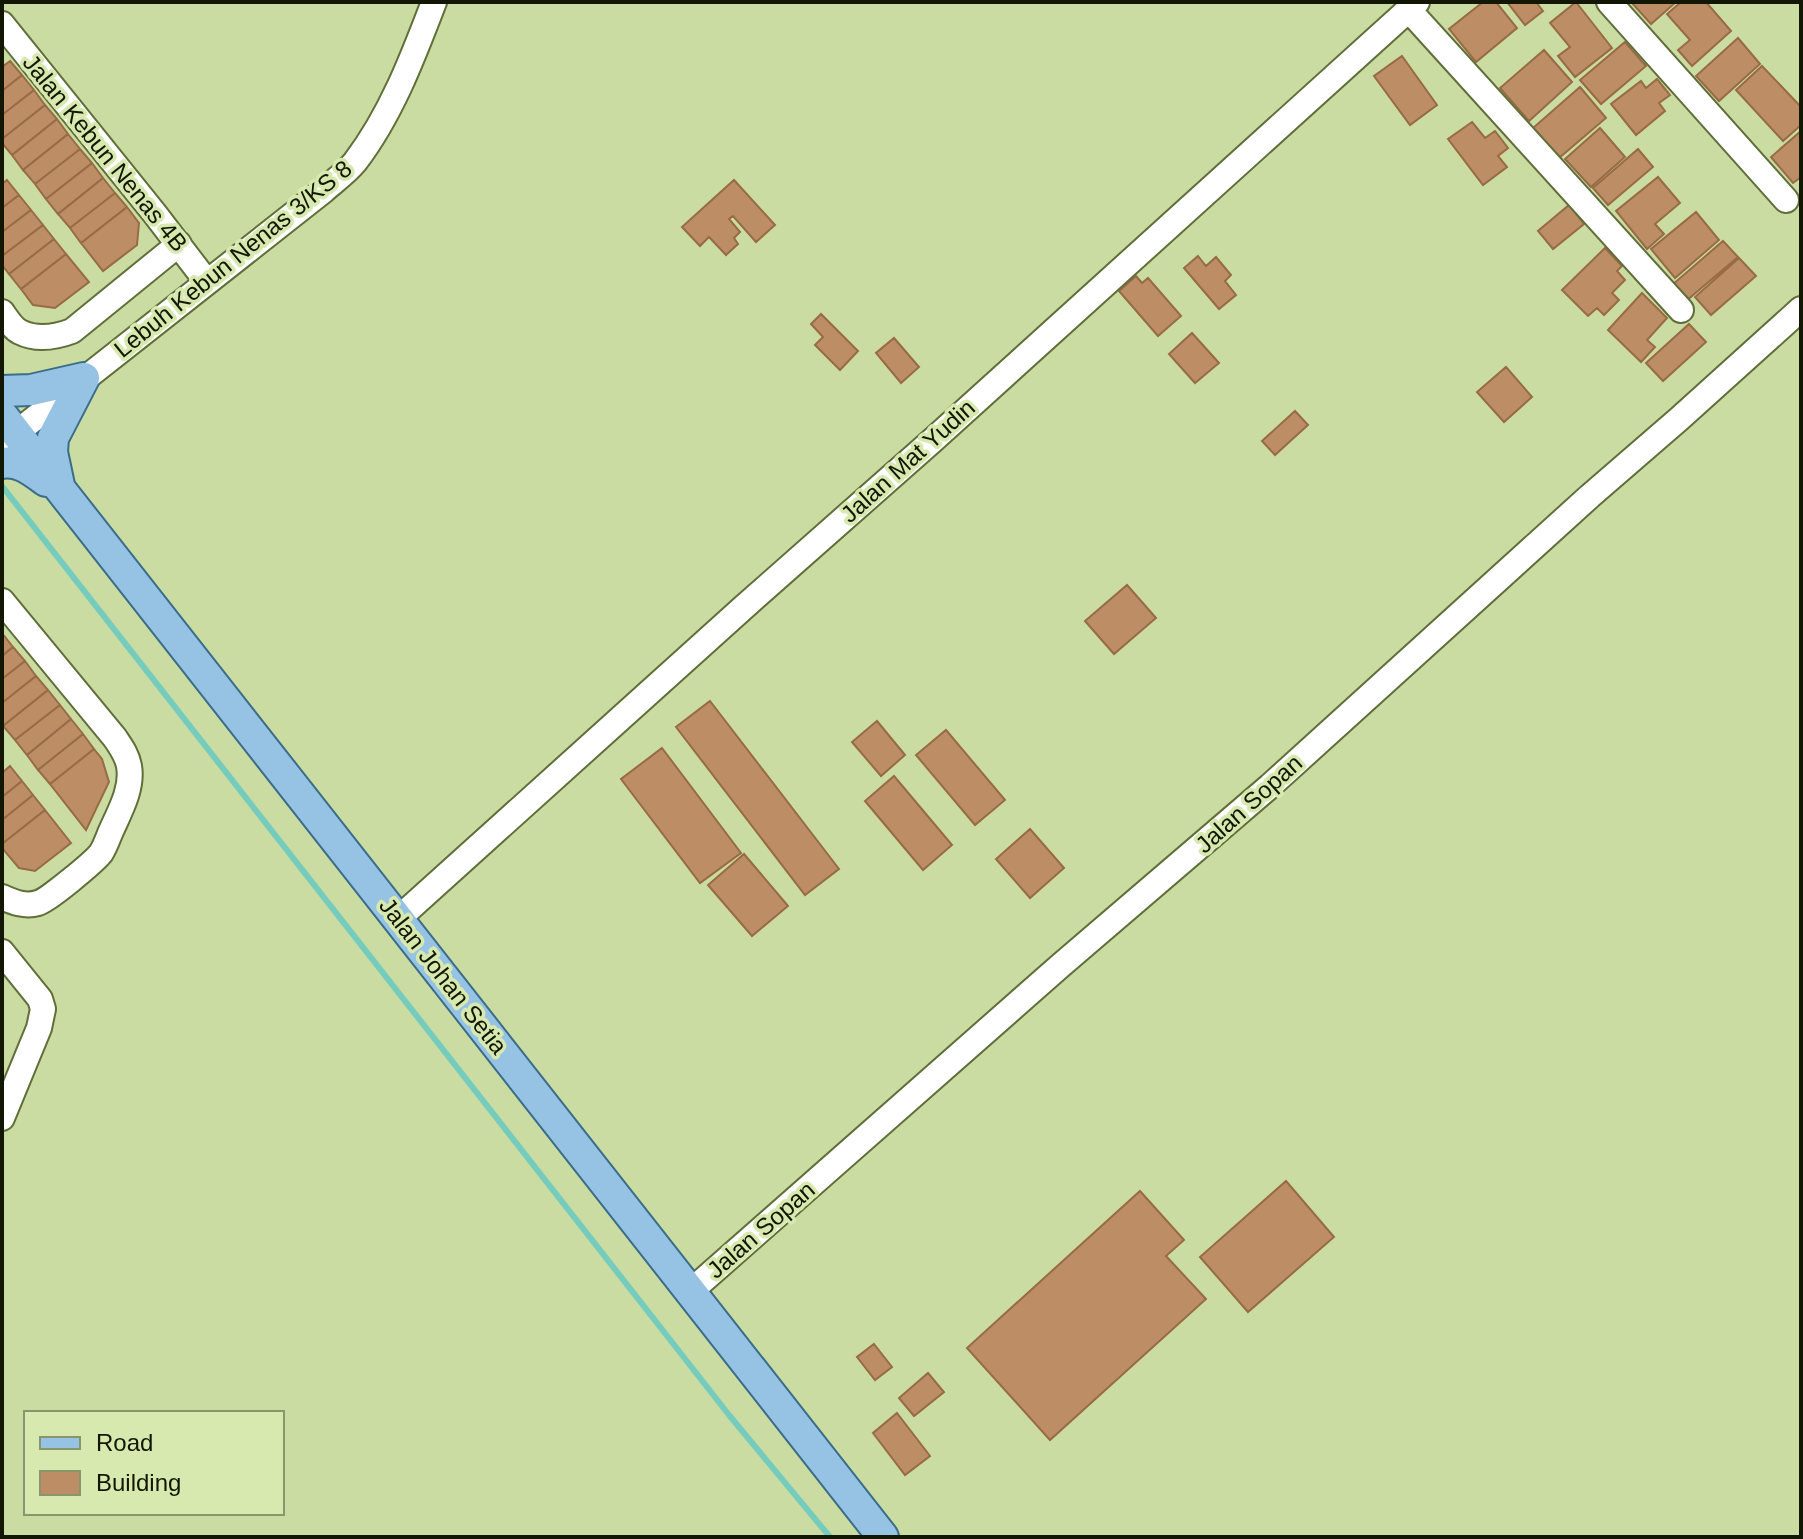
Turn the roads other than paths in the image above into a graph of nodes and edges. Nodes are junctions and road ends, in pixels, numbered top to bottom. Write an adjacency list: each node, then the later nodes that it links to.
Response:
1 (434, 2): 7 (street, Lebuh Kebun Nenas 3/KS 8)
2 (1609, 2): 5 (street)
3 (1412, 6): 9 (street); 18 (street, Jalan Mat Yudin)
4 (2, 24): 6 (street, Jalan Kebun Nenas 4B)
5 (1786, 200)
6 (179, 244): 7 (street, Jalan Kebun Nenas 4B); 10 (street)
7 (207, 282): 11 (street, Lebuh Kebun Nenas 3/KS 8)
8 (1801, 309): 21 (street, Jalan Sopan)
9 (1681, 310)
10 (2, 312)
11 (84, 378): 12 (main road); 13 (street, Lebuh Kebun Nenas 3/KS 8); 15 (main road)
12 (2, 391)
13 (7, 431): 15 (main road, Jalan Johan Setia)
14 (2, 463): 15 (main road)
15 (61, 491): 18 (main road, Jalan Johan Setia)
16 (2, 601): 17 (street)
17 (2, 897)
18 (399, 918): 21 (main road, Jalan Johan Setia)
19 (2, 952): 20 (street)
20 (2, 1118)
21 (691, 1291): 22 (main road, Jalan Johan Setia)
22 (883, 1537)

